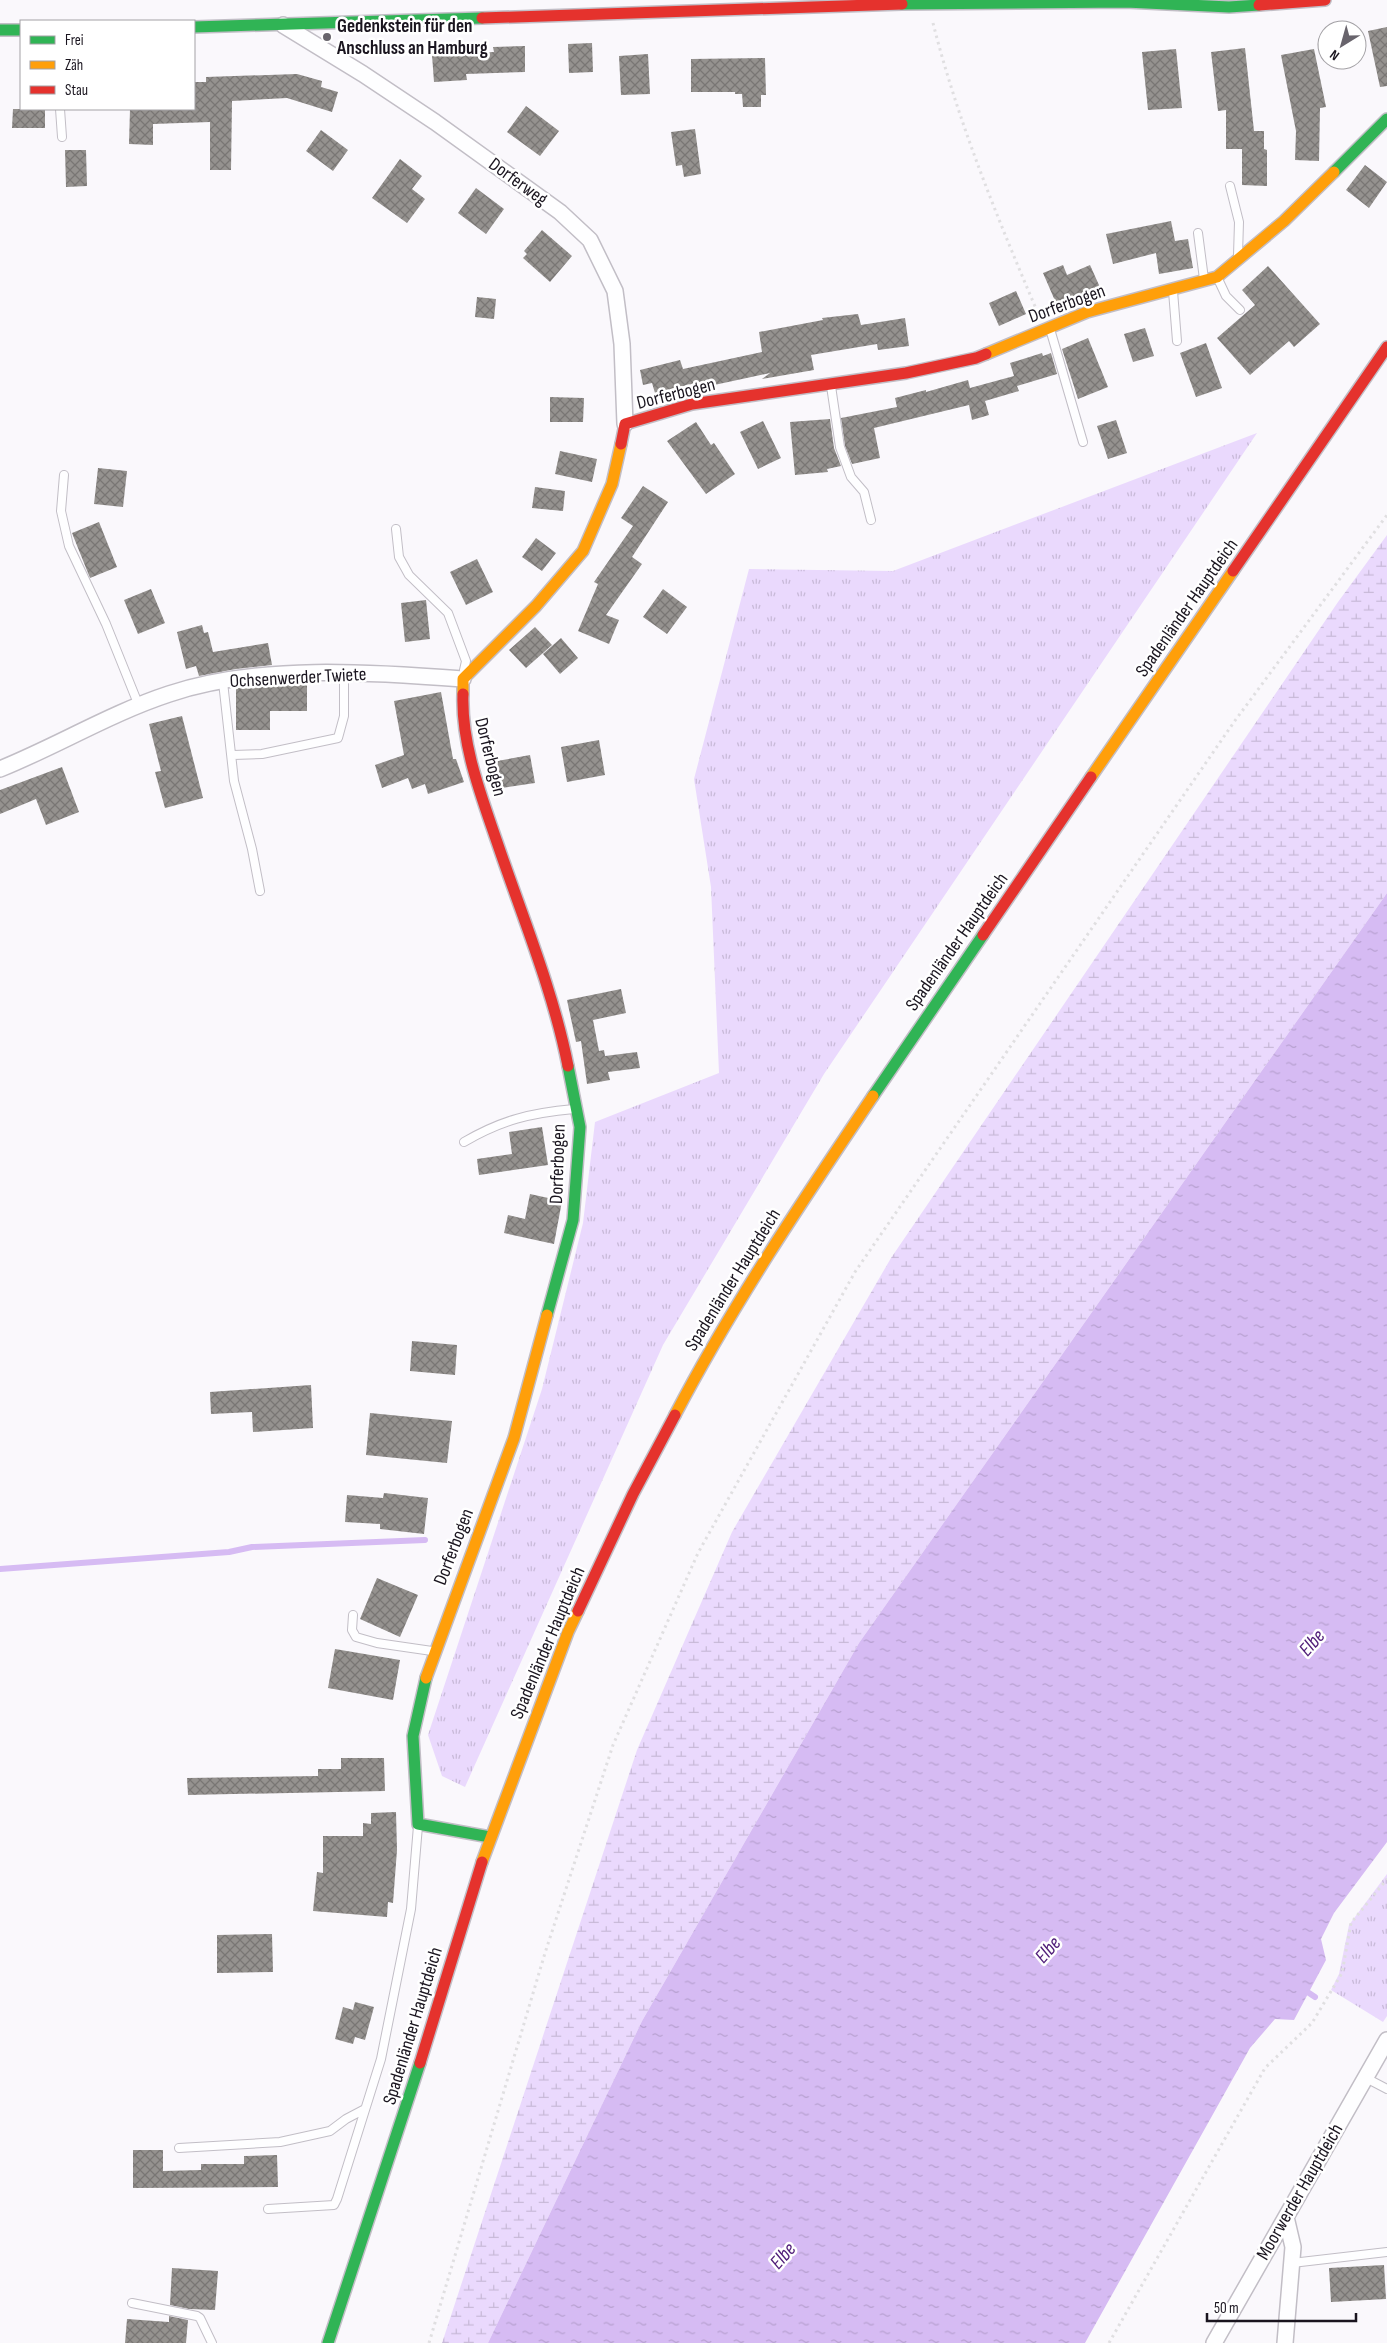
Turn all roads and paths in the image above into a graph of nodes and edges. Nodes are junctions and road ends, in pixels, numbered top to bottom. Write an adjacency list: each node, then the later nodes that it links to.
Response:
1 (1325, 0): 2 (street)
2 (1167, 2): 3 (street)
3 (928, 3): 4 (street); 18 (path)
4 (282, 25): 5 (street); 22 (street, Dorferweg)
5 (195, 27)
6 (0, 30): 7 (street)
7 (20, 30)
8 (60, 110): 10 (lane)
9 (1387, 118): 13 (street, Dorferbogen)
10 (62, 137)
11 (1230, 186): 13 (lane)
12 (1198, 233): 15 (lane)
13 (1238, 260): 14 (street, Dorferbogen)
14 (1217, 277): 15 (street, Dorferbogen); 17 (lane)
15 (1204, 281): 16 (street, Dorferbogen)
16 (1173, 289): 18 (street, Dorferbogen); 19 (lane)
17 (1240, 310)
18 (1047, 328): 21 (street, Dorferbogen); 23 (lane)
19 (1177, 341)
20 (1387, 347): 40 (street, Spadenländer Hauptdeich)
21 (831, 384): 22 (street, Dorferbogen); 26 (lane)
22 (625, 424): 29 (street, Dorferbogen)
23 (1083, 442)
24 (64, 474): 31 (lane)
25 (1387, 515): 54 (path)
26 (872, 520)
27 (396, 529): 29 (lane)
28 (344, 674): 29 (street, Ochsenwerder Twiete); 30 (street, Ochsenwerder Twiete); 32 (lane)
29 (462, 679): 35 (street, Dorferbogen)
30 (223, 682): 31 (street, Ochsenwerder Twiete); 32 (lane)
31 (140, 706): 33 (street, Ochsenwerder Twiete)
32 (233, 755): 34 (lane)
33 (0, 769)
34 (260, 891)
35 (576, 1109): 36 (lane); 38 (street, Dorferbogen)
36 (464, 1142)
37 (352, 1615): 38 (lane)
38 (434, 1651): 39 (street, Dorferbogen)
39 (418, 1824): 40 (street); 45 (lane)
40 (490, 1837): 53 (street, Spadenländer Hauptdeich)
41 (1387, 1879): 55 (path)
42 (1387, 2040): 43 (street, Moorwerder Hauptdeich)
43 (1366, 2078): 44 (lane); 48 (street, Moorwerder Hauptdeich)
44 (1387, 2089)
45 (365, 2108): 46 (lane); 47 (lane)
46 (179, 2148)
47 (268, 2210)
48 (1286, 2217): 50 (street); 56 (street, Moorwerder Hauptdeich)
49 (1387, 2252): 50 (lane)
50 (1292, 2263): 57 (street)
51 (132, 2302): 52 (lane)
52 (212, 2343)
53 (328, 2343)
54 (429, 2343)
55 (1109, 2343)
56 (1214, 2343)
57 (1285, 2343)

